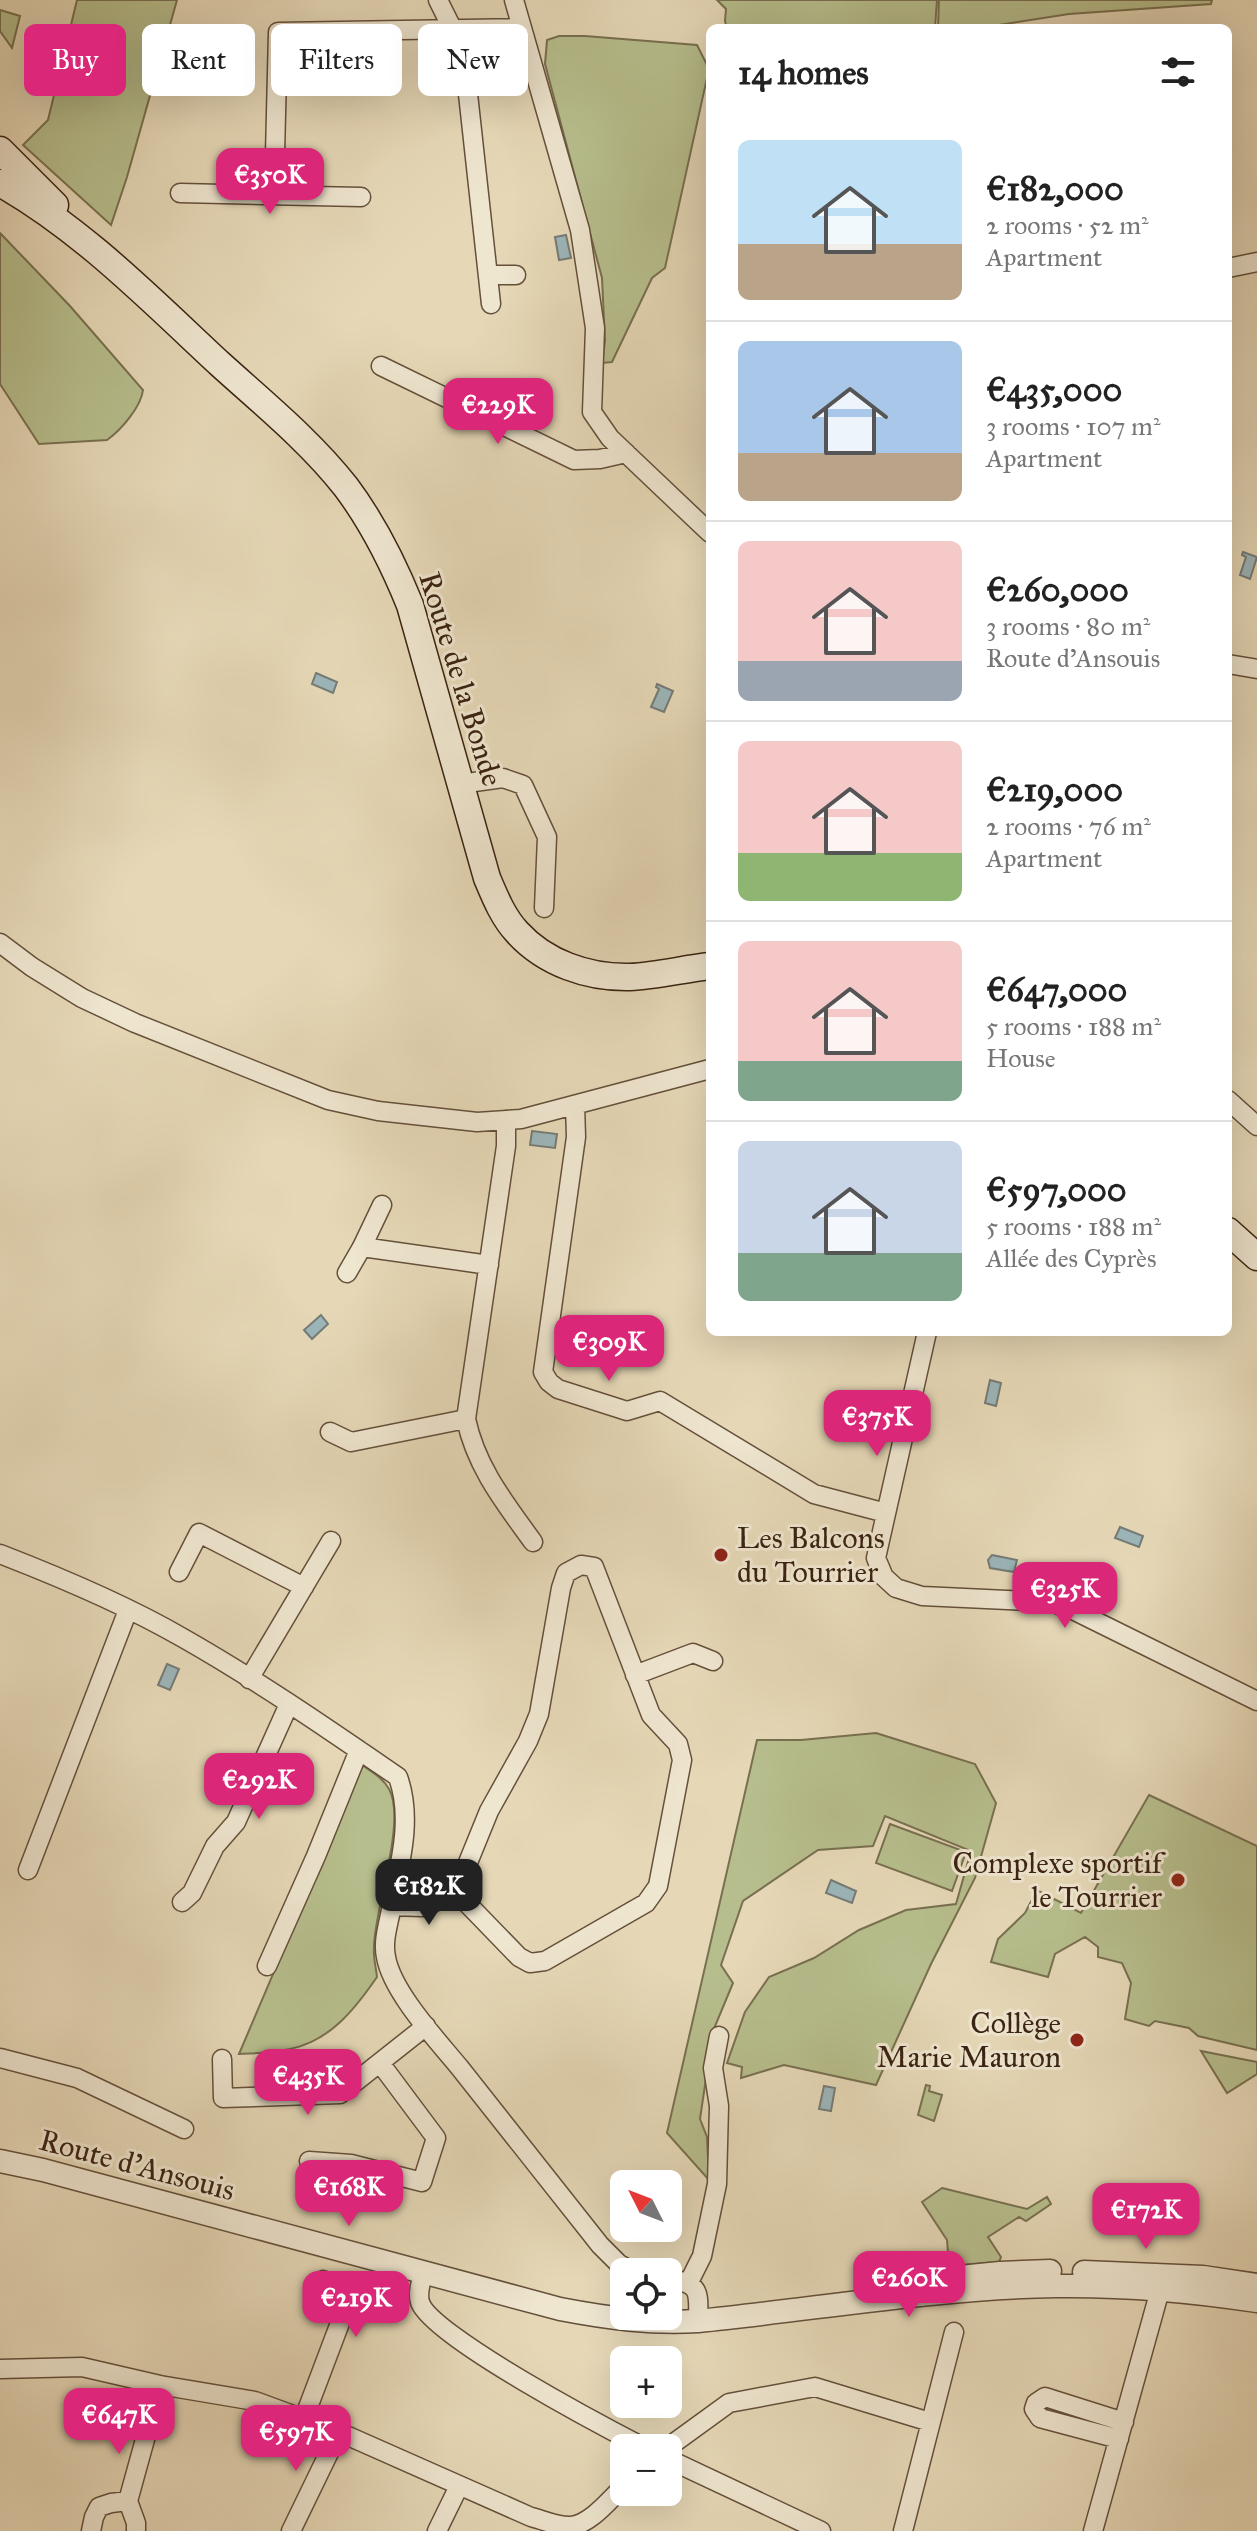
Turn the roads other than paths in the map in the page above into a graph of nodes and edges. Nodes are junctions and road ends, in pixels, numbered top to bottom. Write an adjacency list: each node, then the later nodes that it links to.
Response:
1 (438, 0): 3 (street)
2 (514, 0): 4 (street)
3 (453, 24)
4 (521, 24)
5 (418, 30): 11 (street)
6 (528, 49): 20 (street)
7 (465, 96): 16 (street)
8 (0, 150): 13 (main road, Route de la Bonde)
9 (0, 183): 13 (main road, Route de la Bonde)
10 (180, 193): 11 (street)
11 (274, 195): 12 (street)
12 (361, 197)
13 (98, 251): 24 (main road, Route de la Bonde)
14 (1257, 262): 15 (street)
15 (1232, 267)
16 (488, 275): 17 (street); 18 (street)
17 (516, 275)
18 (491, 304)
19 (381, 366): 20 (street)
20 (626, 453): 21 (street)
21 (706, 529)
22 (1232, 665): 23 (street)
23 (1257, 669)
24 (460, 784): 25 (street); 27 (main road, Route de la Bonde)
25 (544, 908)
26 (0, 943): 31 (street)
27 (706, 967)
28 (706, 1070): 30 (street)
29 (1232, 1104): 32 (street)
30 (575, 1105): 31 (street); 42 (street)
31 (506, 1120): 37 (street)
32 (1257, 1126)
33 (382, 1205): 35 (street)
34 (1232, 1235): 36 (main road)
35 (362, 1247): 37 (street); 38 (street)
36 (1257, 1257)
37 (489, 1265): 40 (street)
38 (347, 1273)
39 (926, 1336): 42 (street)
40 (466, 1419): 41 (street); 44 (street)
41 (330, 1432)
42 (886, 1513): 52 (street)
43 (331, 1541): 47 (street)
44 (533, 1542)
45 (0, 1554): 48 (street)
46 (179, 1572): 47 (street)
47 (304, 1587): 51 (street)
48 (128, 1610): 51 (street); 55 (street)
49 (713, 1661): 50 (street)
50 (635, 1675): 56 (street); 56 (street)
51 (249, 1679): 53 (street)
52 (1257, 1701)
53 (289, 1704): 54 (street); 57 (street)
54 (359, 1750): 58 (street); 59 (street)
55 (28, 1870)
56 (456, 1892): 58 (street)
57 (182, 1902)
58 (391, 1906): 60 (street)
59 (267, 1966)
60 (426, 2026): 64 (street); 68 (street)
61 (719, 2036): 73 (street)
62 (0, 2058): 65 (street)
63 (222, 2059): 64 (street)
64 (380, 2063): 67 (street)
65 (184, 2129)
66 (0, 2161): 69 (street, Route d'Ansouis)
67 (309, 2161)
68 (613, 2258)
69 (424, 2272): 77 (street, Route d'Ansouis); 84 (street)
70 (1056, 2279): 74 (street, Route d'Ansouis); 75 (street, Route d'Ansouis); 77 (street, Route d'Ansouis)
71 (323, 2280): 81 (street)
72 (682, 2281): 73 (street)
73 (689, 2282): 77 (street)
74 (1257, 2285)
75 (1160, 2290): 76 (street, Route d'Ansouis); 97 (street)
76 (1257, 2301)
77 (698, 2321)
78 (954, 2332): 82 (street)
79 (0, 2369): 80 (street)
80 (160, 2385): 81 (street); 89 (street)
81 (304, 2418): 83 (street)
82 (930, 2422): 85 (street); 96 (street)
83 (339, 2432): 87 (street); 93 (street)
84 (616, 2434)
85 (682, 2437)
86 (682, 2466): 95 (street)
87 (459, 2486): 90 (street); 94 (street)
88 (610, 2499): 90 (street)
89 (128, 2501): 91 (street); 92 (street)
90 (575, 2529)
91 (91, 2531)
92 (136, 2531)
93 (291, 2531)
94 (437, 2531)
95 (821, 2531)
96 (903, 2531)
97 (1093, 2531)

